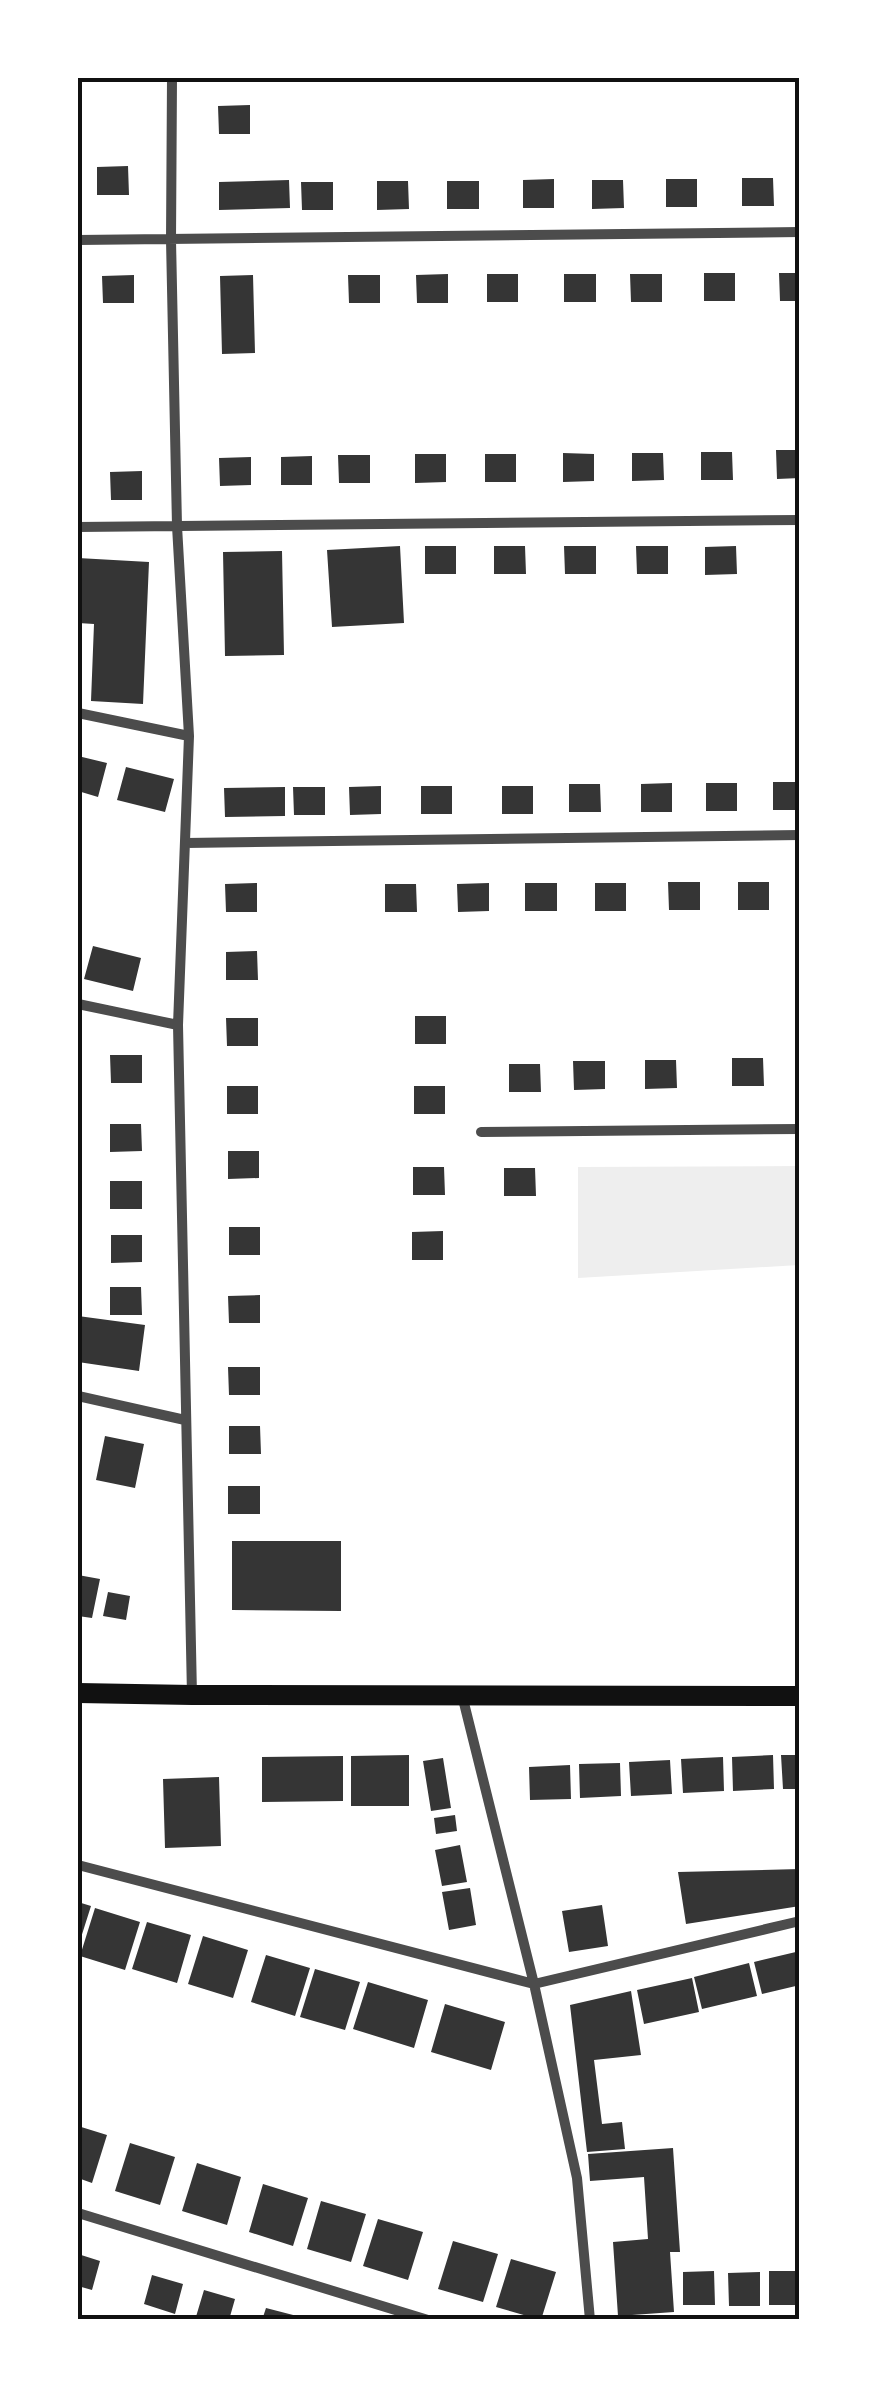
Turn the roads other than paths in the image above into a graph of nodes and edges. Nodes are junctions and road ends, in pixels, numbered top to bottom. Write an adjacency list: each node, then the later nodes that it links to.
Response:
1 (172, 78): 4 (street)
2 (800, 232): 4 (street)
3 (78, 240): 4 (street)
4 (171, 240): 6 (street)
5 (800, 520): 6 (street)
6 (177, 526): 7 (street); 9 (street)
7 (78, 527)
8 (78, 713): 9 (street)
9 (189, 736): 11 (street)
10 (800, 835): 11 (street)
11 (186, 842): 13 (street)
12 (78, 1004): 13 (street)
13 (178, 1025): 17 (street)
14 (800, 1129): 15 (street)
15 (481, 1132)
16 (78, 1396): 17 (street)
17 (185, 1420): 19 (street)
18 (78, 1692): 19 (main road)
19 (192, 1695): 20 (main road)
20 (462, 1695): 21 (main road); 24 (street)
21 (800, 1696)
22 (78, 1865): 24 (street)
23 (800, 1921): 24 (street)
24 (534, 1984): 27 (street)
25 (78, 2213): 26 (street)
26 (428, 2320)
27 (590, 2320)

